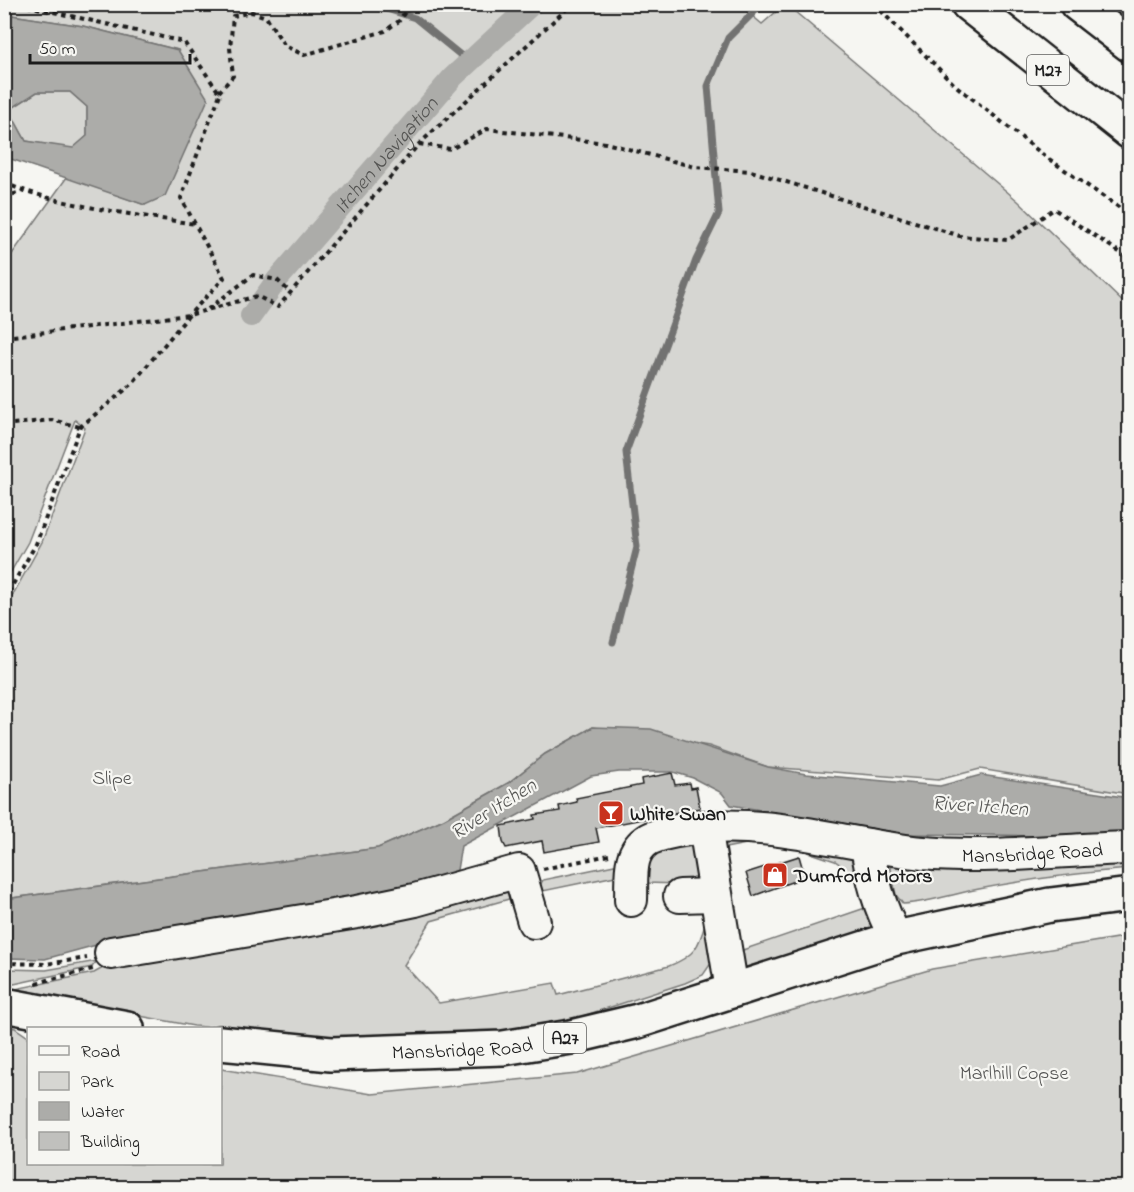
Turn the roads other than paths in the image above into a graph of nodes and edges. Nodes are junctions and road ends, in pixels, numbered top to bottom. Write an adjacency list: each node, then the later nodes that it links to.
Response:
1 (968, 4): 4 (main road, M27)
2 (1077, 4): 3 (main road)
3 (1130, 45)
4 (1130, 132)
5 (705, 827): 6 (street, Mansbridge Road); 8 (street); 11 (street, Mansbridge Road)
6 (867, 845): 7 (street, Mansbridge Road); 13 (street)
7 (1127, 848)
8 (715, 895): 10 (street); 15 (street)
9 (1130, 895): 13 (main road, Mansbridge Road / A27)
10 (680, 896)
11 (631, 900)
12 (534, 922): 14 (street)
13 (896, 938): 15 (main road, Mansbridge Road / A27)
14 (111, 953)
15 (732, 990): 18 (main road, Mansbridge Road / A27)
16 (4, 1005): 17 (main road)
17 (117, 1027)
18 (222, 1043)

